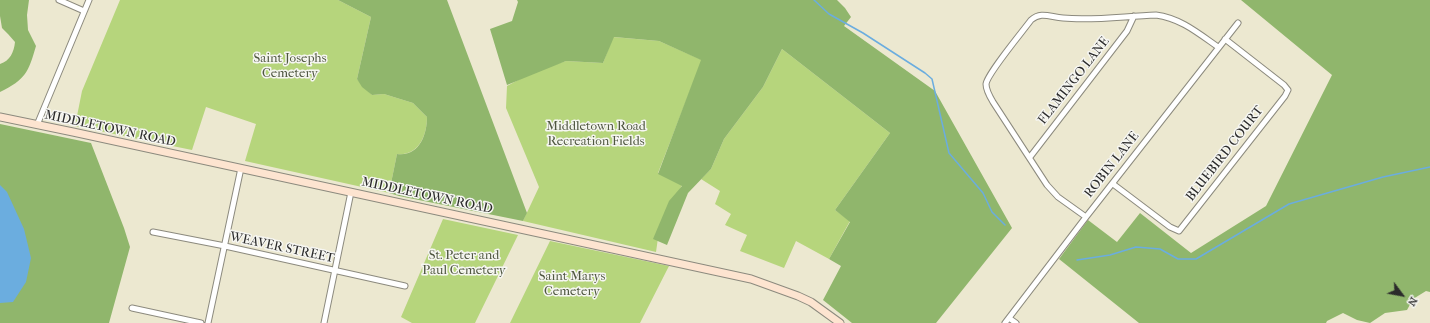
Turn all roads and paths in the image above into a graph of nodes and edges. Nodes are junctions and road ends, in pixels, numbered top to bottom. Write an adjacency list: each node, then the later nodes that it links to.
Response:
1 (59, 0): 3 (street)
2 (89, 0): 3 (street)
3 (84, 11): 9 (street)
4 (1134, 16): 7 (street); 10 (street, FLAMINGO LANE); 10 (street)
5 (1238, 23): 6 (street, ROBIN LANE)
6 (1225, 39): 7 (street, ROBIN LANE); 12 (street, BLUEBIRD COURT)
7 (1218, 47): 12 (street, ROBIN LANE)
8 (0, 117): 9 (street, MIDDLETOWN ROAD)
9 (37, 125): 11 (street, MIDDLETOWN ROAD)
10 (1030, 157): 14 (street)
11 (241, 168): 13 (street, MIDDLETOWN ROAD); 16 (street)
12 (1112, 184): 14 (street, ROBIN LANE)
13 (351, 192): 17 (street); 24 (street, MIDDLETOWN ROAD)
14 (1086, 217): 20 (street, ROBIN LANE)
15 (153, 232): 16 (street, WEAVER STREET)
16 (224, 246): 17 (street, WEAVER STREET); 22 (street)
17 (335, 271): 18 (street, WEAVER STREET); 23 (street)
18 (405, 286)
19 (132, 308): 21 (street)
20 (1009, 318): 25 (street, ROBIN LANE); 26 (street)
21 (201, 323)
22 (208, 323)
23 (324, 323)
24 (840, 323)
25 (1005, 323)
26 (1016, 323)

